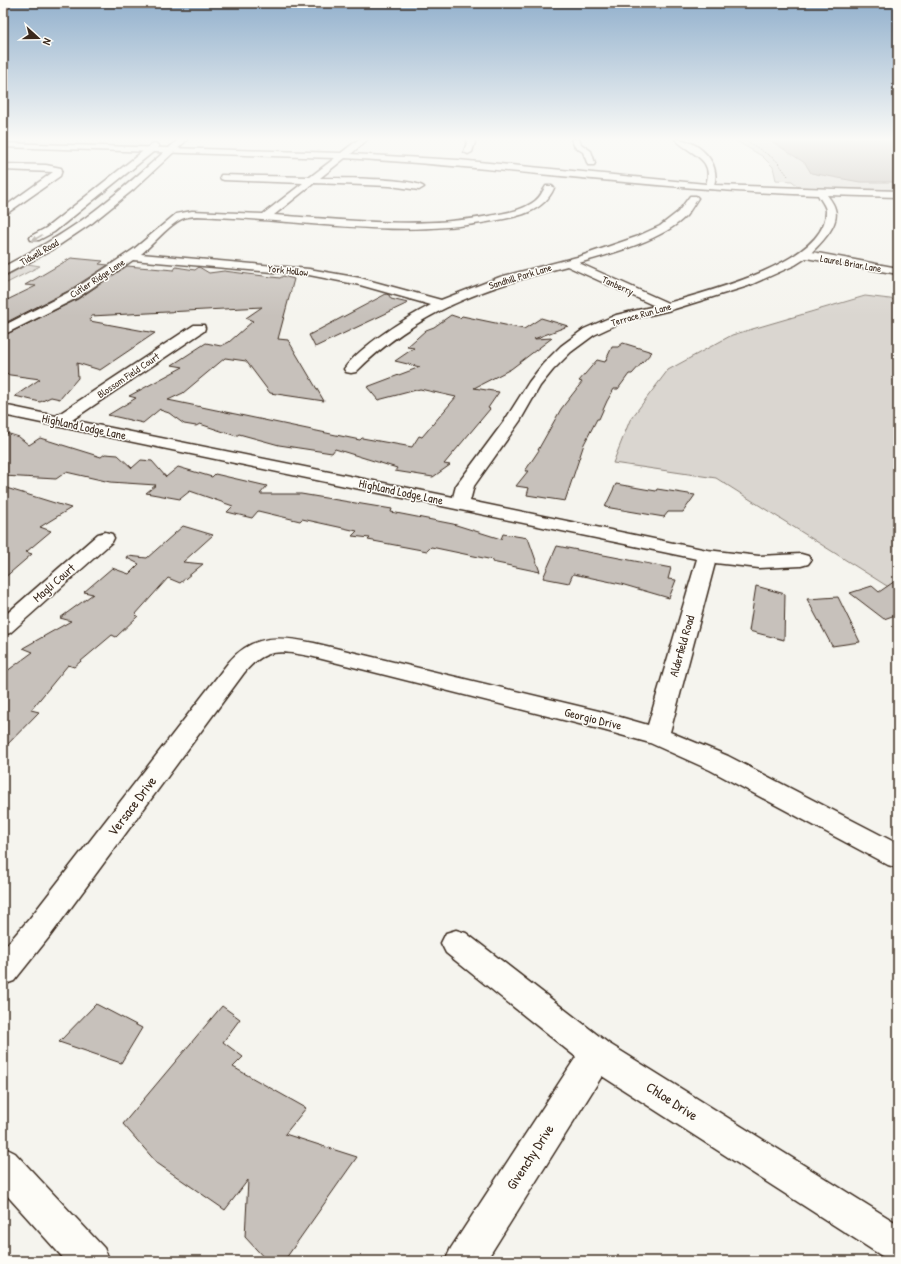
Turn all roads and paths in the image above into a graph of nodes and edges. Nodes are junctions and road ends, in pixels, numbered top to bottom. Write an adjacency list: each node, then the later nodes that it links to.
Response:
1 (22, 198): 8 (street)
2 (90, 198): 10 (main road, Tidwell Road)
3 (114, 198): 11 (main road, Tidwell Road)
4 (290, 198): 9 (street)
5 (544, 198): 9 (street)
6 (693, 198): 15 (street, Sandhill Park Lane)
7 (824, 198): 13 (street, Terrace Run Lane)
8 (3, 212)
9 (265, 217): 14 (street, Cutler Ridge Lane)
10 (50, 230): 11 (main road); 12 (main road, Tidwell Road, one-way to 12)
11 (74, 231): 17 (main road, Tidwell Road)
12 (26, 244)
13 (804, 254): 16 (street, Laurel Briar Lane); 19 (street, Terrace Run Lane)
14 (131, 256): 18 (street, York Hollow); 21 (street, Cutler Ridge Lane)
15 (568, 262): 18 (street, Sandhill Park Lane); 19 (street, Tanberry)
16 (898, 271)
17 (3, 272)
18 (442, 304): 22 (street, Sandhill Park Lane)
19 (667, 307): 25 (street, Terrace Run Lane)
20 (199, 328): 24 (street, Blossom Field Court)
21 (3, 331)
22 (351, 369)
23 (3, 410): 24 (street, Highland Lodge Lane)
24 (58, 422): 25 (street, Highland Lodge Lane)
25 (460, 504): 27 (street, Highland Lodge Lane)
26 (105, 538): 29 (street, Magli Court)
27 (707, 556): 28 (street, Highland Lodge Lane); 31 (street, Alderfield Road)
28 (801, 560)
29 (3, 628)
30 (265, 648): 31 (street, Georgio Drive); 34 (street, Versace Drive)
31 (657, 736): 32 (street, Georgio Drive)
32 (898, 857)
33 (456, 942): 35 (street, Chloe Drive)
34 (3, 971)
35 (597, 1054): 37 (street, Chloe Drive); 39 (street, Givenchy Drive)
36 (3, 1165): 38 (street)
37 (898, 1245)
38 (91, 1261)
39 (464, 1261)

